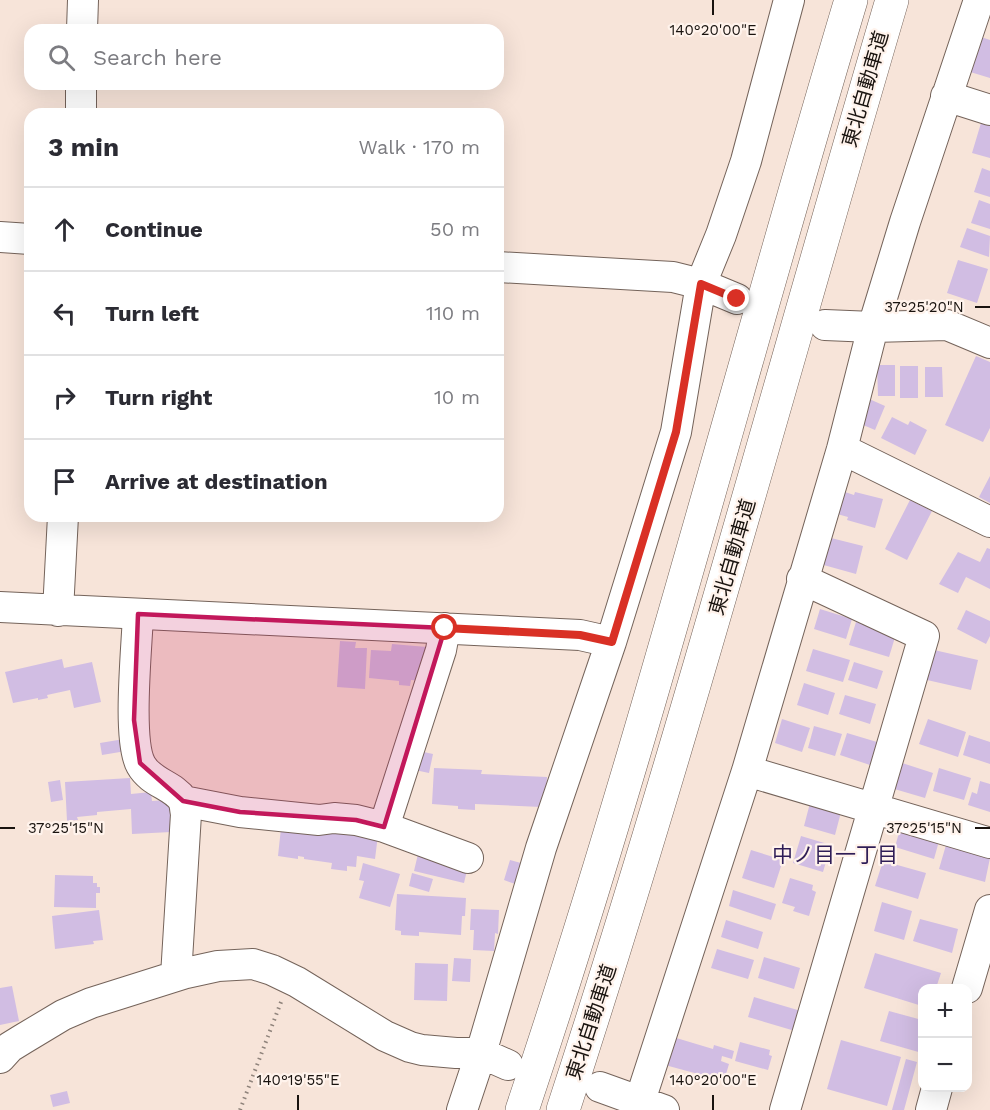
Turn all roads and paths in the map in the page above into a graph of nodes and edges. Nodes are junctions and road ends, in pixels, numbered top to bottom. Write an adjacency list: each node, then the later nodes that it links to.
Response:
1 (83, 0): 6 (street)
2 (789, 0): 14 (street)
3 (851, 0): 46 (highway, 東北自動車道)
4 (892, 0): 47 (highway, 東北自動車道)
5 (979, 0): 8 (street)
6 (82, 24)
7 (81, 90): 9 (street)
8 (946, 96): 10 (street); 17 (street)
9 (81, 108)
10 (990, 110)
11 (0, 237): 12 (street)
12 (24, 239)
13 (504, 267): 14 (street)
14 (701, 284): 15 (street); 27 (street)
15 (737, 299)
16 (825, 325): 17 (street)
17 (873, 327): 18 (street); 19 (street)
18 (990, 343)
19 (842, 449): 21 (street); 22 (street)
20 (63, 522): 24 (street)
21 (990, 522)
22 (802, 579): 28 (street); 30 (street)
23 (0, 607): 24 (street)
24 (58, 610): 25 (street)
25 (138, 614): 26 (street); 29 (street)
26 (445, 628): 27 (street); 31 (street)
27 (612, 642): 38 (street)
28 (747, 771): 30 (street); 43 (street)
29 (183, 801): 31 (street); 35 (street)
30 (874, 809): 32 (street); 48 (street)
31 (384, 827): 33 (street)
32 (990, 843)
33 (468, 858)
34 (990, 910): 37 (street)
35 (176, 976): 36 (street); 39 (street)
36 (290, 979): 38 (street); 44 (path)
37 (968, 984)
38 (481, 1053): 40 (street); 45 (street)
39 (0, 1058)
40 (508, 1065)
41 (600, 1087): 43 (street)
42 (936, 1092): 49 (street)
43 (647, 1108)
44 (240, 1110)
45 (462, 1110)
46 (522, 1110)
47 (563, 1110)
48 (785, 1110)
49 (931, 1110)

